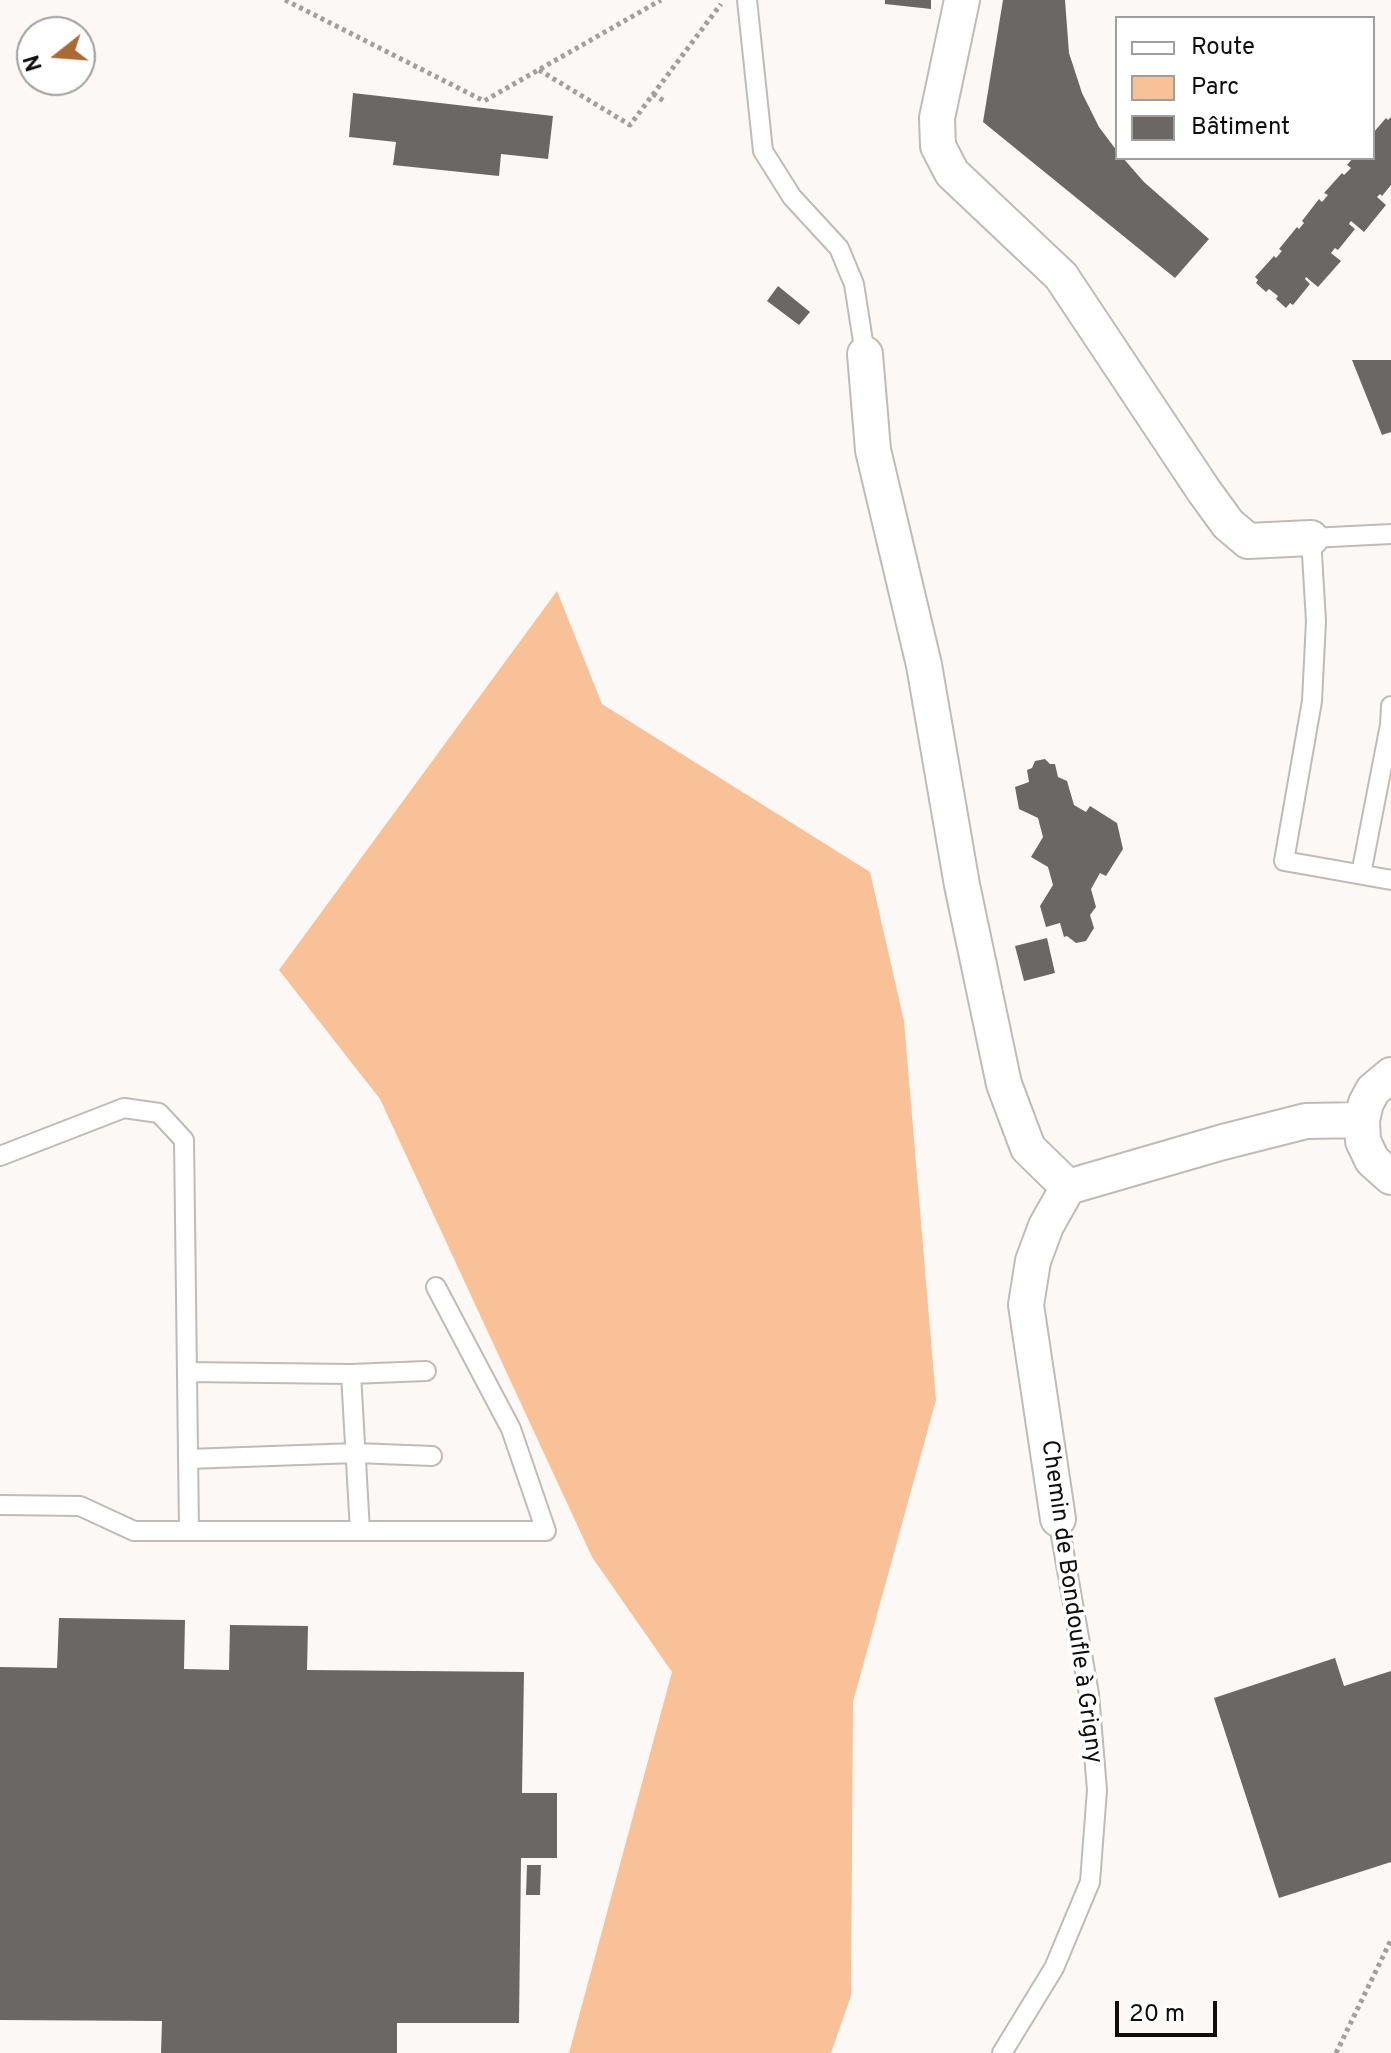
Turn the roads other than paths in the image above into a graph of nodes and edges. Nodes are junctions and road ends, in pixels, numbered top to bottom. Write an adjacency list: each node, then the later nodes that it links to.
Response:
1 (747, 0): 3 (lane)
2 (962, 0): 5 (street)
3 (865, 354): 13 (street)
4 (1391, 534): 5 (lane)
5 (1311, 538): 7 (lane)
6 (1391, 706): 7 (lane)
7 (1361, 874): 8 (lane)
8 (1391, 880)
9 (1391, 1075): 10 (street)
10 (1362, 1120): 12 (street); 13 (street)
11 (0, 1156): 16 (lane)
12 (1391, 1177)
13 (1068, 1187): 22 (street, Chemin de Bondoufle à Grigny)
14 (436, 1287): 24 (lane)
15 (426, 1371): 17 (lane)
16 (187, 1372): 17 (lane); 20 (lane)
17 (351, 1374): 18 (lane)
18 (356, 1453): 19 (lane); 20 (lane); 24 (lane)
19 (432, 1456)
20 (188, 1459): 23 (lane)
21 (0, 1505): 23 (lane)
22 (1058, 1519): 25 (lane, Chemin de Bondoufle à Grigny)
23 (189, 1531): 24 (lane)
24 (360, 1531)
25 (1002, 2053)

